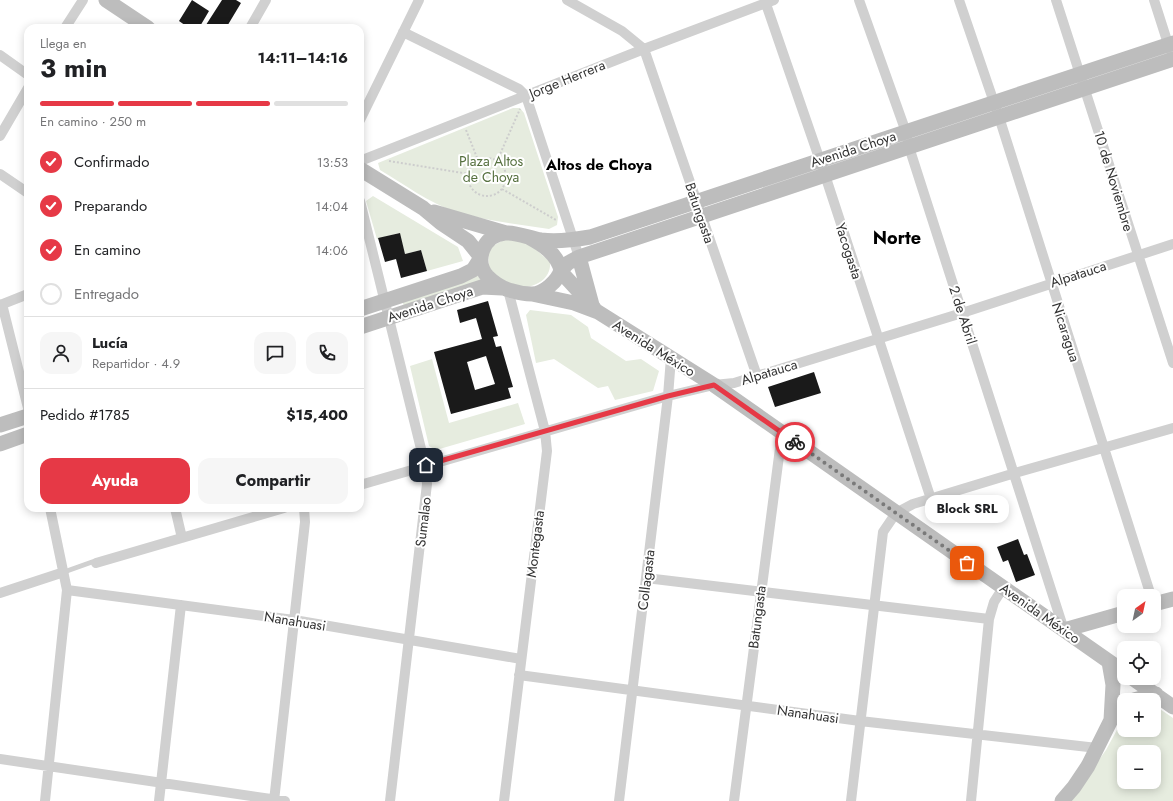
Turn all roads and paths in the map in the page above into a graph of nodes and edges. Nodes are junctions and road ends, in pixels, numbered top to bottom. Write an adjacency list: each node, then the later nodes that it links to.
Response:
1 (83, 0): 11 (street)
2 (106, 0): 12 (main road)
3 (266, 0): 13 (street)
4 (419, 0): 14 (street)
5 (567, 0): 16 (street)
6 (859, 0): 28 (street, 2 de Abril)
7 (959, 0): 24 (street, Nicaragua)
8 (1056, 0): 20 (street, 10 de Noviembre)
9 (1154, 0): 15 (street)
10 (770, 2): 16 (street, Jorge Herrera); 33 (street, Yacogasta)
11 (68, 24)
12 (142, 24)
13 (252, 24)
14 (403, 32): 23 (street); 25 (street)
15 (1170, 44): 18 (street); 20 (main road, Avenida Choya)
16 (644, 49): 23 (street, Jorge Herrera); 42 (street, Batungasta)
17 (0, 55): 19 (street)
18 (1173, 59): 21 (main road, Avenida Choya)
19 (24, 71)
20 (1080, 74): 21 (street, 10 de Noviembre); 24 (main road, Avenida Choya)
21 (1085, 88): 26 (main road, Avenida Choya); 50 (street, 10 de Noviembre)
22 (24, 95): 29 (street)
23 (526, 96): 27 (street, Jorge Herrera); 32 (path); 47 (street)
24 (994, 103): 26 (street, Nicaragua); 28 (main road, Avenida Choya)
25 (364, 112)
26 (999, 117): 30 (main road, Avenida Choya); 54 (street, Nicaragua)
27 (463, 120): 31 (path); 34 (street, Jorge Herrera)
28 (906, 132): 30 (street, 2 de Abril); 33 (main road, Avenida Choya)
29 (0, 136)
30 (909, 147): 39 (main road, Avenida Choya); 62 (street, 2 de Abril)
31 (478, 160): 32 (path); 38 (path)
32 (497, 160): 41 (path)
33 (820, 160): 39 (street, Yacogasta); 42 (main road, Avenida Choya)
34 (364, 163)
35 (364, 163): 38 (path)
36 (364, 164): 43 (main road)
37 (0, 174): 40 (street)
38 (469, 174): 41 (path)
39 (825, 175): 44 (main road, Avenida Choya); 65 (street, Yacogasta)
40 (24, 189)
41 (502, 189): 47 (path)
42 (696, 202): 44 (street, Batungasta); 47 (main road, Avenida Choya)
43 (423, 208): 46 (main road); 52 (main road)
44 (701, 216): 51 (main road, Avenida Choya); 68 (street, Batungasta)
45 (364, 218): 58 (street, Sumalao)
46 (506, 233): 48 (main road); 52 (main road)
47 (571, 234): 48 (main road, Avenida Choya); 51 (street)
48 (530, 238): 53 (main road)
49 (1173, 244): 50 (street, Alpatauca)
50 (1137, 255): 54 (street, Alpatauca); 67 (street, 10 de Noviembre)
51 (579, 257): 53 (main road, Avenida Choya); 61 (main road)
52 (480, 258): 55 (main road); 58 (main road, Avenida Choya)
53 (561, 271): 56 (main road); 61 (main road, Avenida México)
54 (1050, 283): 62 (street, Alpatauca); 79 (street, Nicaragua)
55 (505, 289): 56 (main road); 63 (main road, Avenida Choya); 75 (street, Montegasta)
56 (532, 294): 61 (main road, Avenida México)
57 (24, 296): 59 (street)
58 (384, 301): 60 (main road, Avenida Choya); 63 (street, Sumalao)
59 (1, 305): 70 (street)
60 (364, 308)
61 (595, 309): 66 (main road, Avenida México)
62 (962, 313): 65 (street, Alpatauca); 81 (street, 2 de Abril)
63 (388, 318): 64 (main road, Avenida Choya); 80 (street, Sumalao)
64 (364, 326)
65 (878, 338): 68 (street, Alpatauca); 83 (street, Yacogasta)
66 (671, 358): 69 (main road, Avenida México); 71 (street, Collagasta)
67 (1173, 363)
68 (757, 376): 69 (street, Alpatauca)
69 (714, 385): 71 (street, Alpatauca); 76 (main road, Avenida México)
70 (24, 393)
71 (668, 396): 75 (street, Alpatauca); 92 (street, Collagasta)
72 (24, 417): 73 (main road)
73 (0, 425)
74 (1173, 428): 79 (street)
75 (545, 431): 80 (street, Alpatauca); 107 (street, Montegasta)
76 (782, 433): 88 (main road, Avenida México); 96 (street, Batungasta)
77 (24, 435): 78 (main road)
78 (0, 444)
79 (1103, 448): 81 (street); 94 (street, Nicaragua)
80 (426, 465): 82 (street, Alpatauca); 106 (street, Sumalao)
81 (1015, 473): 83 (street); 105 (street, 2 de Abril)
82 (364, 484)
83 (931, 499): 88 (street)
84 (51, 512): 91 (street)
85 (176, 512): 89 (street)
86 (270, 512): 89 (street)
87 (304, 512): 104 (street)
88 (896, 512): 93 (main road, Avenida México); 101 (street)
89 (182, 538): 90 (street)
90 (96, 563): 91 (lane)
91 (64, 572): 95 (street); 97 (street)
92 (646, 578): 96 (street); 112 (street, Collagasta)
93 (1003, 588): 103 (street); 105 (main road, Avenida México)
94 (1149, 589)
95 (67, 590): 100 (street, Nanahuasi); 123 (street)
96 (760, 592): 101 (street); 115 (street, Batungasta)
97 (0, 593)
98 (1173, 599): 99 (main road)
99 (1161, 602)
100 (180, 605): 104 (street, Nanahuasi); 124 (street)
101 (874, 605): 103 (street); 119 (street)
102 (1117, 615): 105 (main road)
103 (990, 619): 120 (street)
104 (294, 620): 106 (street, Nanahuasi); 125 (street)
105 (1064, 630): 108 (main road, Avenida México)
106 (409, 639): 107 (street, Nanahuasi); 129 (street, Sumalao)
107 (521, 659): 110 (street, Montegasta)
108 (1109, 662): 109 (main road, Avenida México); 118 (main road)
109 (1117, 667)
110 (520, 675): 112 (street, Nanahuasi); 130 (street, Montegasta)
111 (1142, 685): 113 (main road)
112 (633, 690): 115 (street, Nanahuasi); 131 (street, Collagasta)
113 (1154, 693)
114 (1161, 698): 116 (main road)
115 (746, 705): 119 (street, Nanahuasi); 132 (street, Batungasta)
116 (1173, 706)
117 (1117, 714): 118 (main road)
118 (1111, 720): 121 (main road)
119 (860, 721): 120 (street, Nanahuasi); 133 (street)
120 (978, 734): 121 (street, Nanahuasi); 134 (street)
121 (1097, 748): 135 (main road)
122 (0, 759): 123 (street)
123 (48, 766): 124 (street); 126 (street)
124 (161, 783): 125 (street); 127 (street)
125 (274, 800): 128 (street)
126 (45, 801)
127 (159, 801)
128 (285, 801)
129 (390, 801)
130 (504, 801)
131 (619, 801)
132 (734, 801)
133 (851, 801)
134 (971, 801)
135 (1062, 801)

